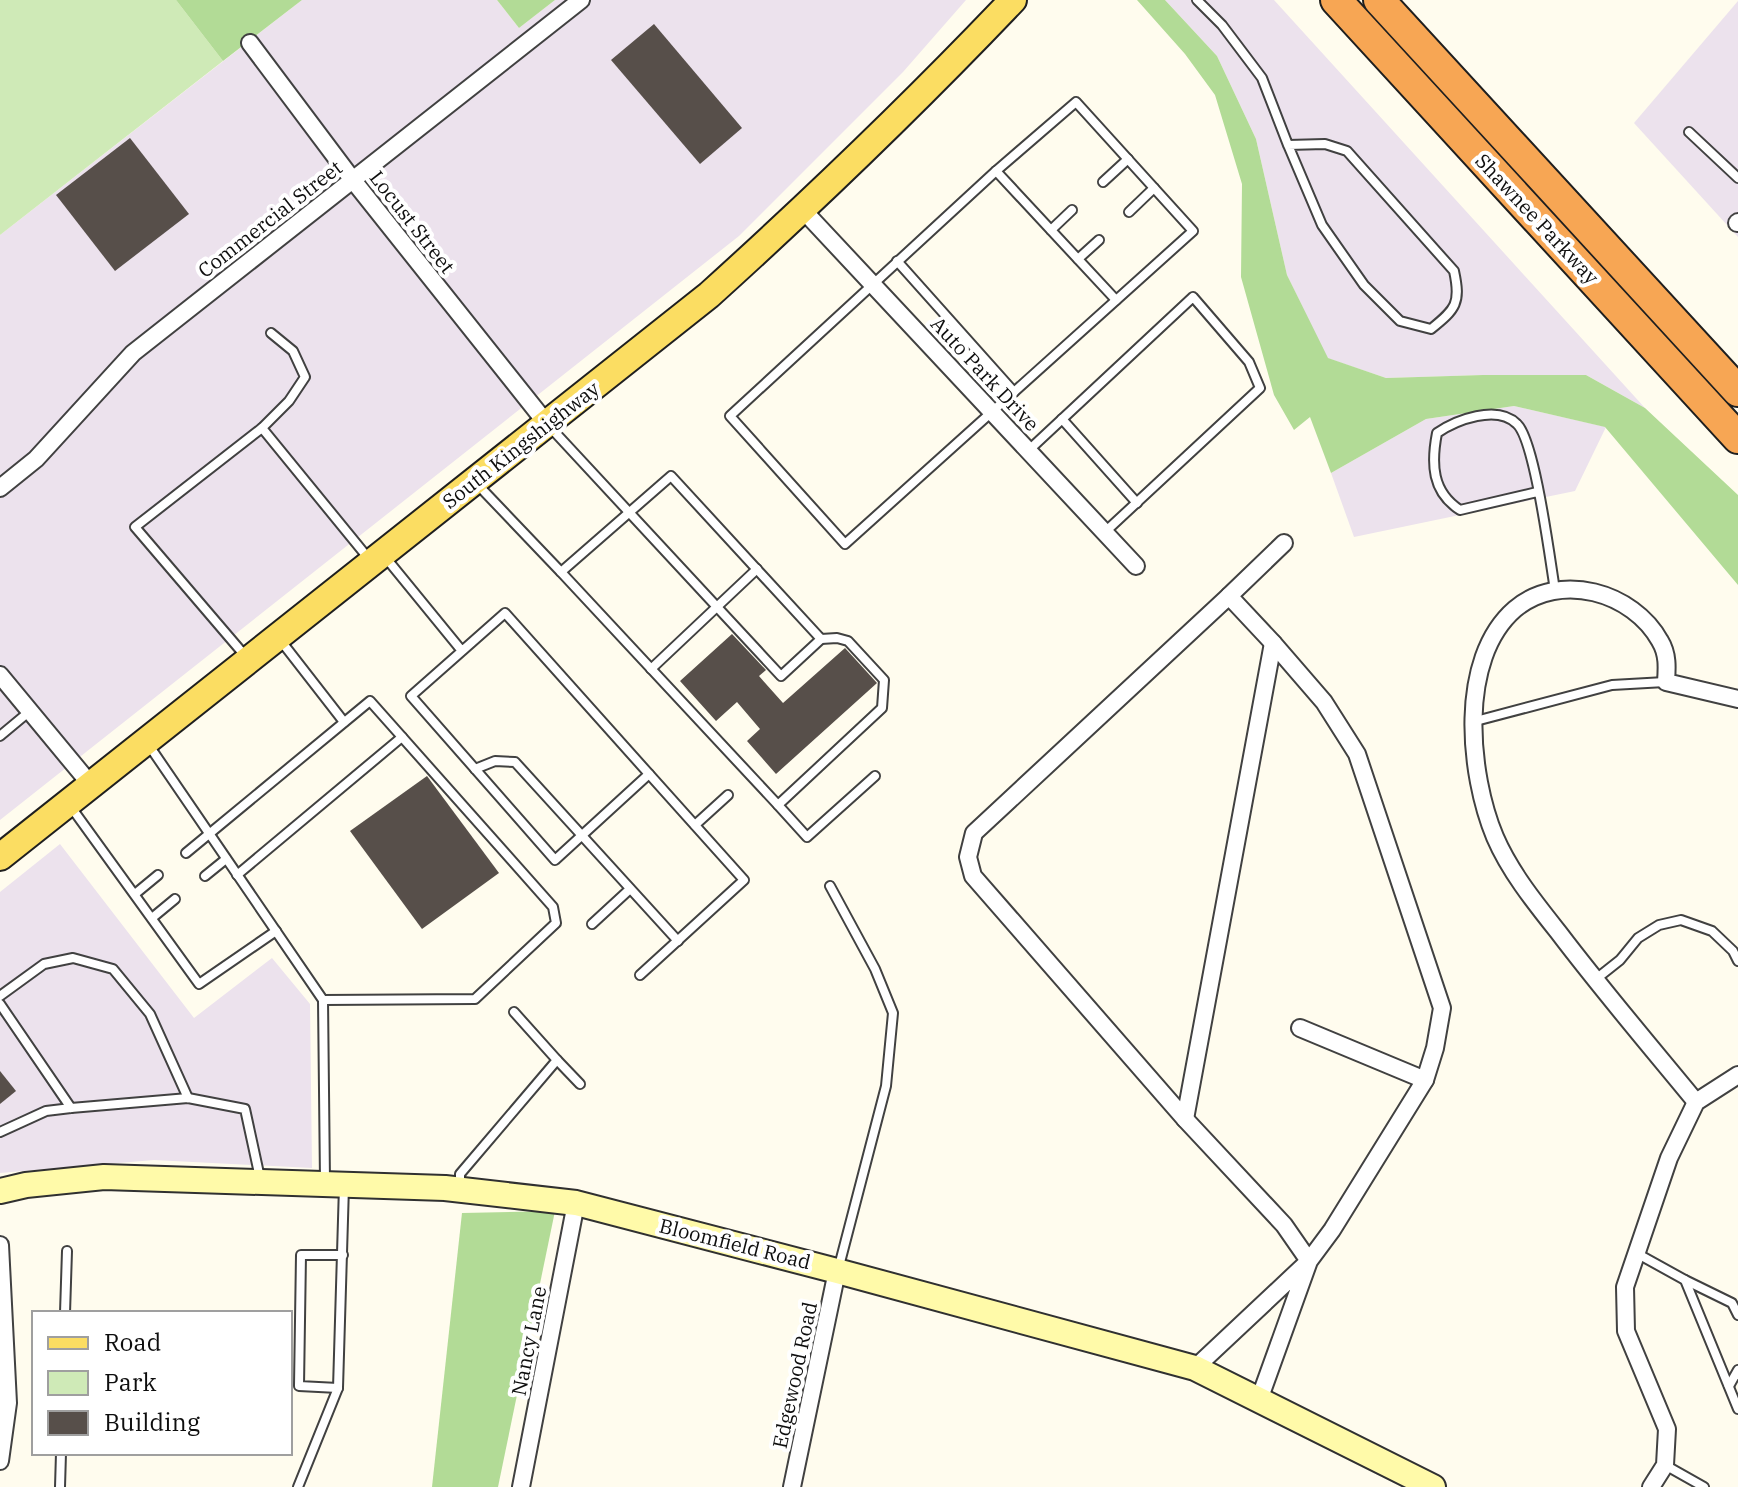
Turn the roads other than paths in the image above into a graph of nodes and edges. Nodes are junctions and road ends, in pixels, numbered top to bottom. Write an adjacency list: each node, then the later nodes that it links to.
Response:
1 (581, 0): 12 (street, Commercial Street)
2 (1013, 0): 15 (main road, South Kingshighway)
3 (1197, 0): 8 (lane)
4 (1336, 0): 31 (highway, Shawnee Parkway)
5 (1379, 0): 25 (highway, Shawnee Parkway)
6 (250, 43): 12 (street, Locust Street)
7 (1689, 132): 11 (lane)
8 (1288, 145): 8 (lane)
9 (1128, 159): 10 (lane); 13 (lane); 14 (lane)
10 (996, 171): 18 (lane); 21 (lane)
11 (1738, 178)
12 (352, 179): 29 (street, Locust Street); 34 (street, Commercial Street)
13 (1103, 182)
14 (1154, 188): 17 (lane); 23 (lane)
15 (803, 210): 22 (street, Auto Park Drive); 29 (main road, South Kingshighway)
16 (1072, 210): 18 (lane)
17 (1129, 212)
18 (1051, 230): 20 (lane)
19 (1099, 240): 20 (lane)
20 (1078, 259): 23 (lane)
21 (897, 261): 22 (lane); 26 (lane)
22 (873, 284): 27 (street, Auto Park Drive); 27 (lane)
23 (1116, 300): 26 (lane)
24 (271, 333): 30 (lane)
25 (1738, 391)
26 (1014, 392): 27 (lane)
27 (993, 411): 32 (street, Auto Park Drive)
28 (1062, 419): 32 (lane); 36 (lane); 36 (lane)
29 (547, 424): 33 (main road, South Kingshighway); 37 (lane)
30 (262, 428): 40 (lane); 51 (lane)
31 (1738, 438)
32 (1029, 450): 38 (street, Auto Park Drive)
33 (475, 481): 40 (main road, South Kingshighway); 43 (lane)
34 (0, 488)
35 (1537, 492): 35 (lane); 44 (lane)
36 (1137, 503): 38 (lane)
37 (629, 512): 42 (lane); 43 (lane); 46 (lane)
38 (1105, 532): 41 (street, Auto Park Drive)
39 (1284, 543): 45 (street)
40 (377, 558): 47 (main road, South Kingshighway); 50 (lane)
41 (1136, 566)
42 (757, 569): 46 (lane); 48 (lane)
43 (561, 572): 52 (lane)
44 (1555, 590): 54 (street); 58 (street)
45 (1229, 596): 49 (street); 101 (street)
46 (717, 607): 48 (lane); 52 (lane)
47 (278, 637): 51 (main road, South Kingshighway); 57 (lane)
48 (821, 639): 68 (lane)
49 (1273, 643): 96 (street); 101 (street)
50 (462, 651): 62 (lane); 63 (lane)
51 (248, 660): 61 (main road, South Kingshighway)
52 (651, 669): 68 (lane)
53 (0, 675): 56 (street)
54 (1666, 682): 55 (street); 58 (lane)
55 (1738, 699)
56 (31, 711): 59 (lane); 65 (street)
57 (344, 722): 60 (lane); 70 (lane)
58 (1471, 723): 88 (street)
59 (0, 736)
60 (402, 737): 76 (lane); 90 (lane)
61 (146, 741): 65 (main road, South Kingshighway); 70 (lane)
62 (475, 769): 71 (lane); 71 (lane)
63 (649, 774): 69 (lane); 71 (lane)
64 (875, 776): 68 (lane)
65 (91, 785): 67 (main road, South Kingshighway)
66 (728, 795): 69 (lane)
67 (68, 803): 73 (main road, South Kingshighway); 80 (lane)
68 (778, 805)
69 (695, 825): 85 (lane)
70 (210, 833): 72 (lane); 74 (lane)
71 (582, 836): 79 (lane)
72 (186, 853)
73 (0, 857)
74 (226, 859): 76 (lane); 77 (lane)
75 (158, 875): 80 (lane)
76 (237, 875): 84 (lane)
77 (205, 876)
78 (830, 886): 113 (lane)
79 (630, 889): 83 (lane); 85 (lane)
80 (135, 894): 82 (lane)
81 (175, 899): 82 (lane)
82 (152, 918): 84 (lane)
83 (592, 924)
84 (276, 931): 90 (lane)
85 (678, 941): 87 (lane)
86 (1738, 961): 88 (lane)
87 (640, 975)
88 (1595, 980): 99 (street)
89 (0, 996): 98 (lane)
90 (323, 1000): 104 (lane)
91 (0, 1004): 100 (lane)
92 (514, 1012): 94 (lane)
93 (1300, 1028): 96 (street)
94 (557, 1060): 97 (lane); 105 (lane)
95 (1738, 1075): 99 (street)
96 (1425, 1080): 112 (street)
97 (580, 1084)
98 (188, 1098): 100 (lane); 103 (lane)
99 (1696, 1102): 110 (street)
100 (71, 1108): 102 (lane)
101 (1185, 1119): 112 (street)
102 (0, 1132)
103 (261, 1182): 104 (street, Bloomfield Road); 106 (street, Bloomfield Road)
104 (334, 1185): 105 (street, Bloomfield Road); 111 (lane)
105 (459, 1190): 107 (street, Bloomfield Road)
106 (0, 1191)
107 (576, 1203): 113 (street, Bloomfield Road); 129 (street, Nancy Lane)
108 (0, 1245): 125 (street)
109 (67, 1251): 115 (lane)
110 (1638, 1254): 114 (lane); 126 (street)
111 (343, 1255): 119 (lane); 121 (lane)
112 (1309, 1261): 117 (street); 122 (street)
113 (837, 1271): 117 (street, Bloomfield Road); 130 (street, Edgewood Road)
114 (1685, 1280): 116 (lane); 120 (lane)
115 (65, 1311)
116 (1738, 1315)
117 (1195, 1368): 122 (street, Bloomfield Road)
118 (1738, 1370): 120 (lane)
119 (294, 1386): 121 (lane)
120 (1729, 1386): 123 (lane)
121 (338, 1388): 128 (lane)
122 (1259, 1400): 131 (street, Bloomfield Road)
123 (1738, 1409)
124 (61, 1455): 127 (lane)
125 (0, 1461)
126 (1665, 1465): 132 (street); 133 (lane)
127 (60, 1487)
128 (298, 1487)
129 (521, 1487)
130 (792, 1487)
131 (1433, 1487)
132 (1651, 1487)
133 (1704, 1487)

